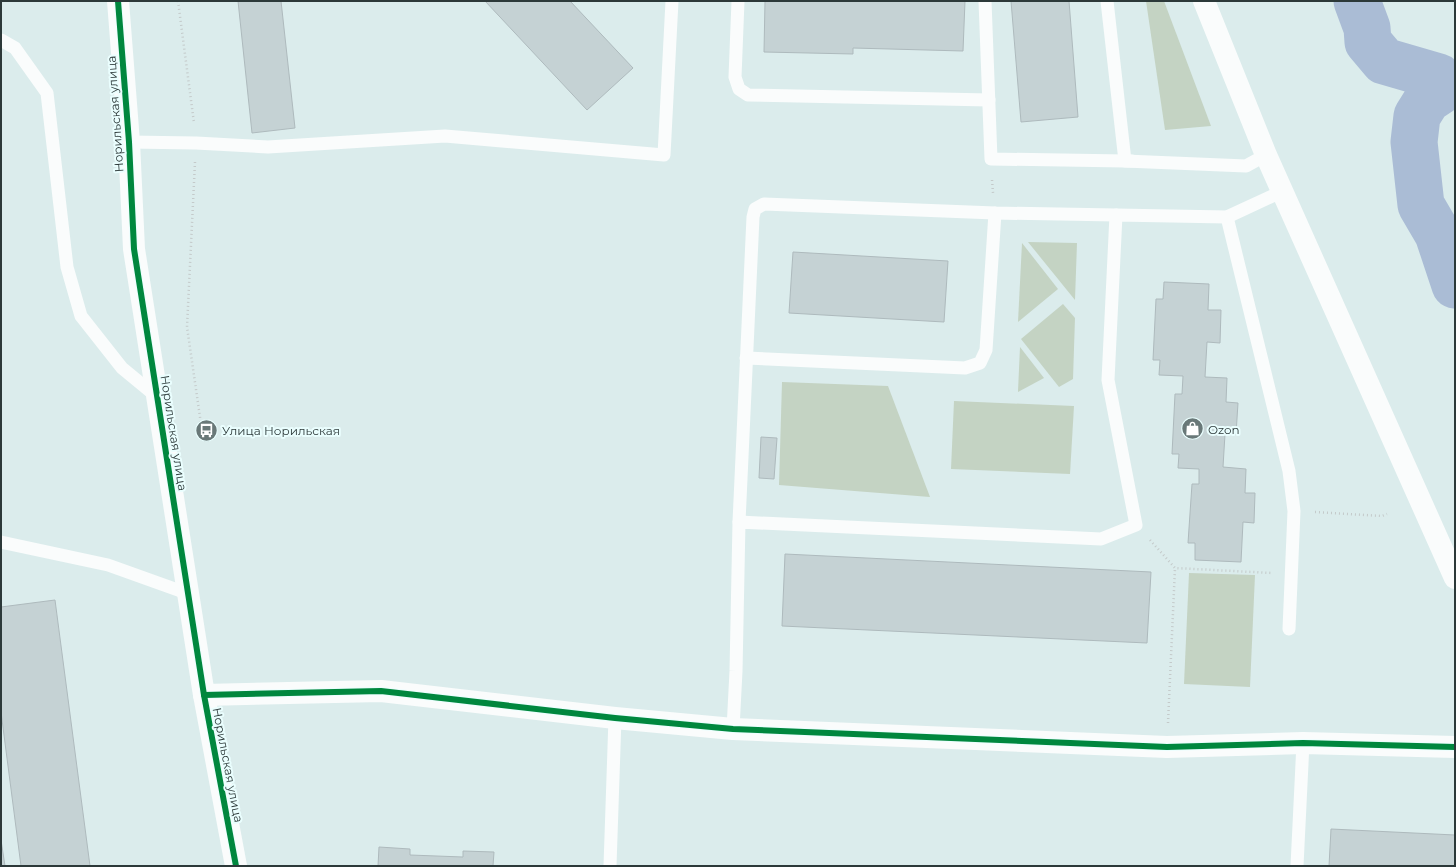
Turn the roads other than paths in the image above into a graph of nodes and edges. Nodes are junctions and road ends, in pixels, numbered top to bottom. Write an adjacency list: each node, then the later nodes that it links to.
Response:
1 (118, 1): 9 (street, Норильская улица)
2 (672, 1): 9 (lane)
3 (738, 1): 8 (lane)
4 (985, 1): 8 (lane)
5 (1106, 1): 11 (lane)
6 (1204, 1): 10 (street)
7 (1, 40): 17 (lane)
8 (989, 100): 11 (lane)
9 (129, 142): 17 (street, Норильская улица)
10 (1266, 155): 11 (lane); 12 (street)
11 (1125, 161)
12 (1283, 190): 15 (lane); 20 (street)
13 (995, 213): 14 (lane); 16 (lane); 16 (lane)
14 (1116, 215): 15 (lane); 18 (lane)
15 (1227, 217): 22 (lane)
16 (746, 358): 18 (lane)
17 (156, 396): 21 (street, Норильская улица)
18 (739, 522): 25 (lane)
19 (1, 542): 21 (lane)
20 (1455, 578)
21 (189, 594): 23 (street, Норильская улица)
22 (1289, 629)
23 (204, 695): 24 (street); 28 (street, Норильская улица)
24 (615, 718): 25 (street); 29 (lane)
25 (733, 729): 26 (street)
26 (1303, 743): 27 (street); 30 (lane)
27 (1455, 747)
28 (236, 866)
29 (610, 866)
30 (1297, 866)

